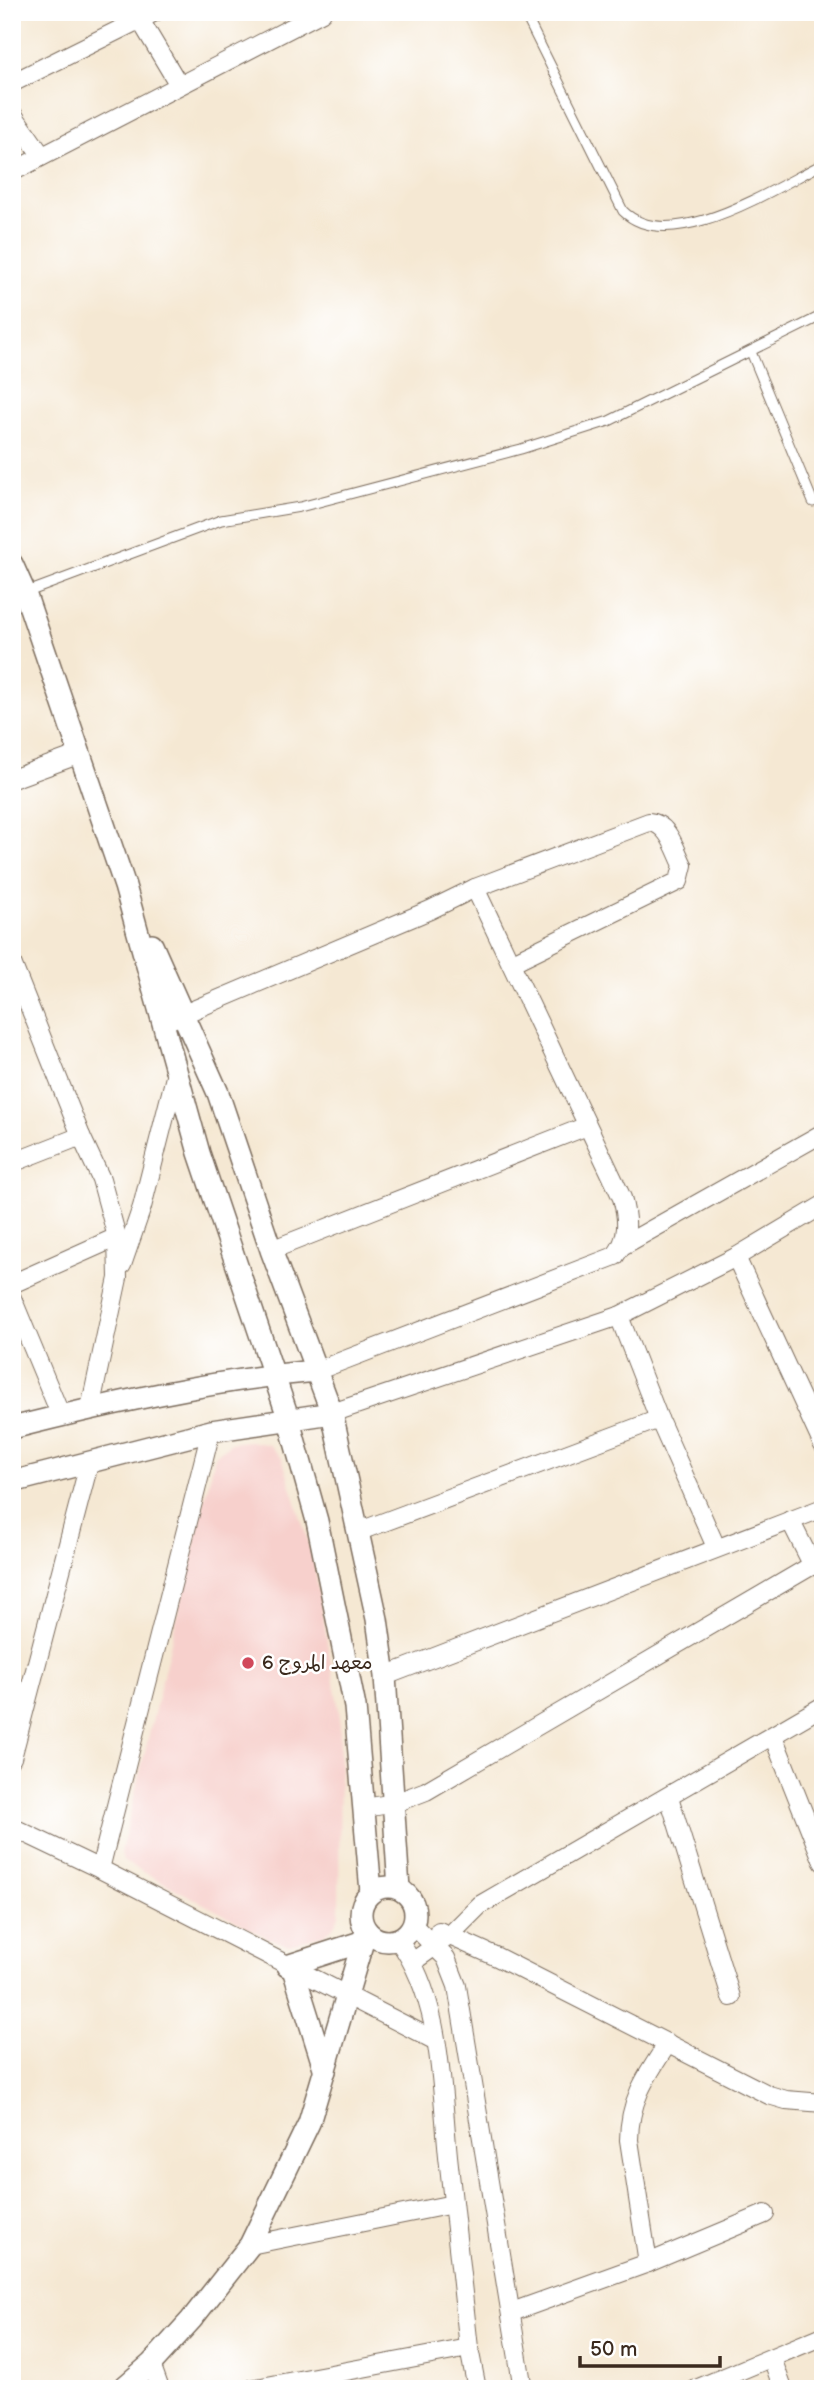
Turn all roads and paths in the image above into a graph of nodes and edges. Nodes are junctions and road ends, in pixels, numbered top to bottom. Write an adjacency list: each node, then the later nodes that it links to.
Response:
1 (322, 12): 5 (street)
2 (524, 12): 8 (lane)
3 (144, 15): 4 (street); 5 (street)
4 (12, 83)
5 (179, 86): 7 (street)
6 (12, 113): 7 (street)
7 (42, 156): 9 (street)
8 (823, 164)
9 (12, 172)
10 (823, 315): 11 (lane)
11 (751, 352): 12 (lane); 14 (lane)
12 (813, 502)
13 (12, 564): 14 (street)
14 (25, 593): 15 (street)
15 (80, 754): 16 (street); 17 (street)
16 (12, 779)
17 (125, 886): 21 (street); 22 (street)
18 (475, 888): 20 (street); 20 (street); 21 (street)
19 (12, 963): 26 (street)
20 (511, 963): 24 (street)
21 (183, 1014): 22 (street); 31 (street)
22 (162, 1023): 23 (street)
23 (176, 1073): 33 (street); 38 (street)
24 (587, 1126): 30 (street); 31 (street)
25 (823, 1133): 30 (street)
26 (80, 1136): 27 (street); 29 (street)
27 (12, 1163)
28 (823, 1205): 32 (street)
29 (117, 1237): 33 (street); 34 (street)
30 (624, 1245): 37 (street)
31 (271, 1250): 37 (street)
32 (736, 1257): 36 (street); 46 (street)
33 (118, 1278): 39 (street)
34 (12, 1284)
35 (12, 1298): 41 (street)
36 (619, 1316): 40 (street); 43 (street)
37 (316, 1371): 38 (street); 40 (street)
38 (274, 1374): 39 (street); 42 (street)
39 (90, 1409): 41 (street)
40 (332, 1413): 42 (street); 51 (street)
41 (61, 1416): 44 (street)
42 (288, 1417): 45 (street); 60 (street)
43 (659, 1419): 51 (street); 52 (street)
44 (12, 1428)
45 (211, 1431): 47 (street); 63 (street)
46 (823, 1445)
47 (89, 1464): 48 (street); 57 (street)
48 (12, 1482)
49 (823, 1508): 50 (street)
50 (790, 1520): 52 (street); 53 (street)
51 (359, 1531): 54 (street)
52 (716, 1547): 54 (street)
53 (818, 1563): 59 (street)
54 (386, 1676): 59 (street)
55 (823, 1706): 56 (street)
56 (774, 1736): 58 (street); 62 (street)
57 (12, 1758)
58 (669, 1797): 67 (street); 71 (street)
59 (395, 1803): 60 (street); 64 (street)
60 (365, 1808): 65 (street)
61 (12, 1828): 63 (street)
62 (823, 1862)
63 (100, 1869): 69 (street)
64 (399, 1889): 65 (street); 66 (street)
65 (372, 1892): 66 (street)
66 (390, 1933): 67 (street); 68 (street); 69 (street); 70 (street)
67 (442, 1940): 68 (street); 73 (street); 80 (street)
68 (414, 1961): 72 (street)
69 (290, 1968): 70 (street); 74 (street)
70 (349, 1993): 72 (street); 74 (street)
71 (731, 1997)
72 (434, 2040): 76 (street)
73 (668, 2043): 75 (street); 79 (street)
74 (325, 2071): 78 (street)
75 (823, 2103)
76 (453, 2204): 78 (street); 82 (street)
77 (765, 2214): 79 (street)
78 (250, 2245): 84 (street)
79 (649, 2263): 80 (street)
80 (512, 2312): 89 (street)
81 (823, 2336): 83 (street)
82 (468, 2348): 87 (street); 88 (street)
83 (772, 2358): 90 (street); 91 (street)
84 (151, 2364): 85 (street); 86 (street)
85 (122, 2389)
86 (160, 2389)
87 (251, 2389)
88 (477, 2389)
89 (523, 2389)
90 (696, 2389)
91 (783, 2389)

